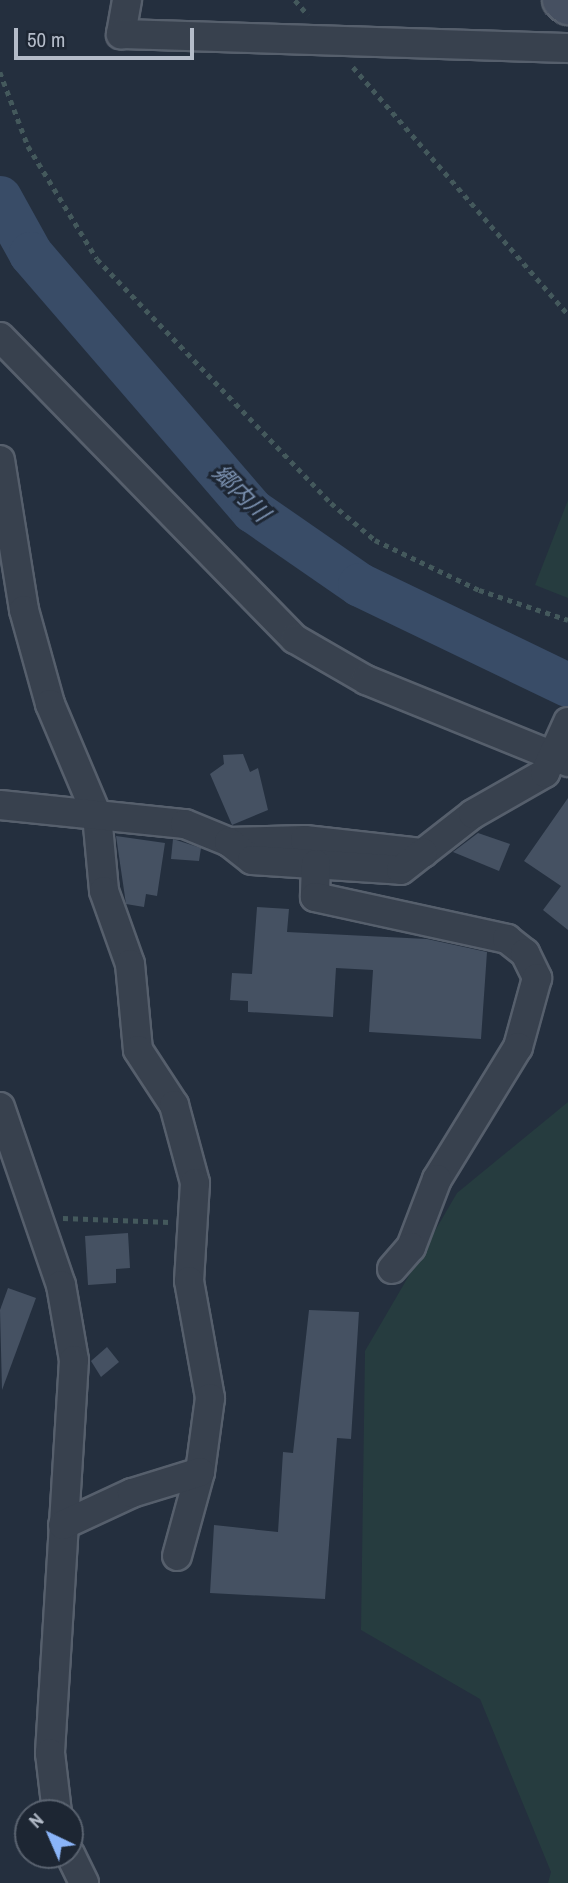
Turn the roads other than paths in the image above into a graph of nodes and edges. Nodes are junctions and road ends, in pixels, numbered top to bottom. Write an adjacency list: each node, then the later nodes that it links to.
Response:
1 (127, 0): 4 (street)
2 (562, 0): 3 (main road)
3 (568, 5)
4 (568, 48)
5 (0, 337): 7 (street)
6 (0, 460): 9 (street)
7 (562, 748): 11 (street)
8 (0, 805): 9 (street)
9 (97, 815): 10 (street); 15 (street)
10 (229, 842): 11 (street); 12 (street)
11 (423, 853): 12 (street)
12 (316, 864): 14 (street)
13 (0, 1107): 16 (street)
14 (392, 1269)
15 (200, 1472): 16 (street); 17 (street)
16 (64, 1525): 18 (street)
17 (177, 1556)
18 (55, 1799)

